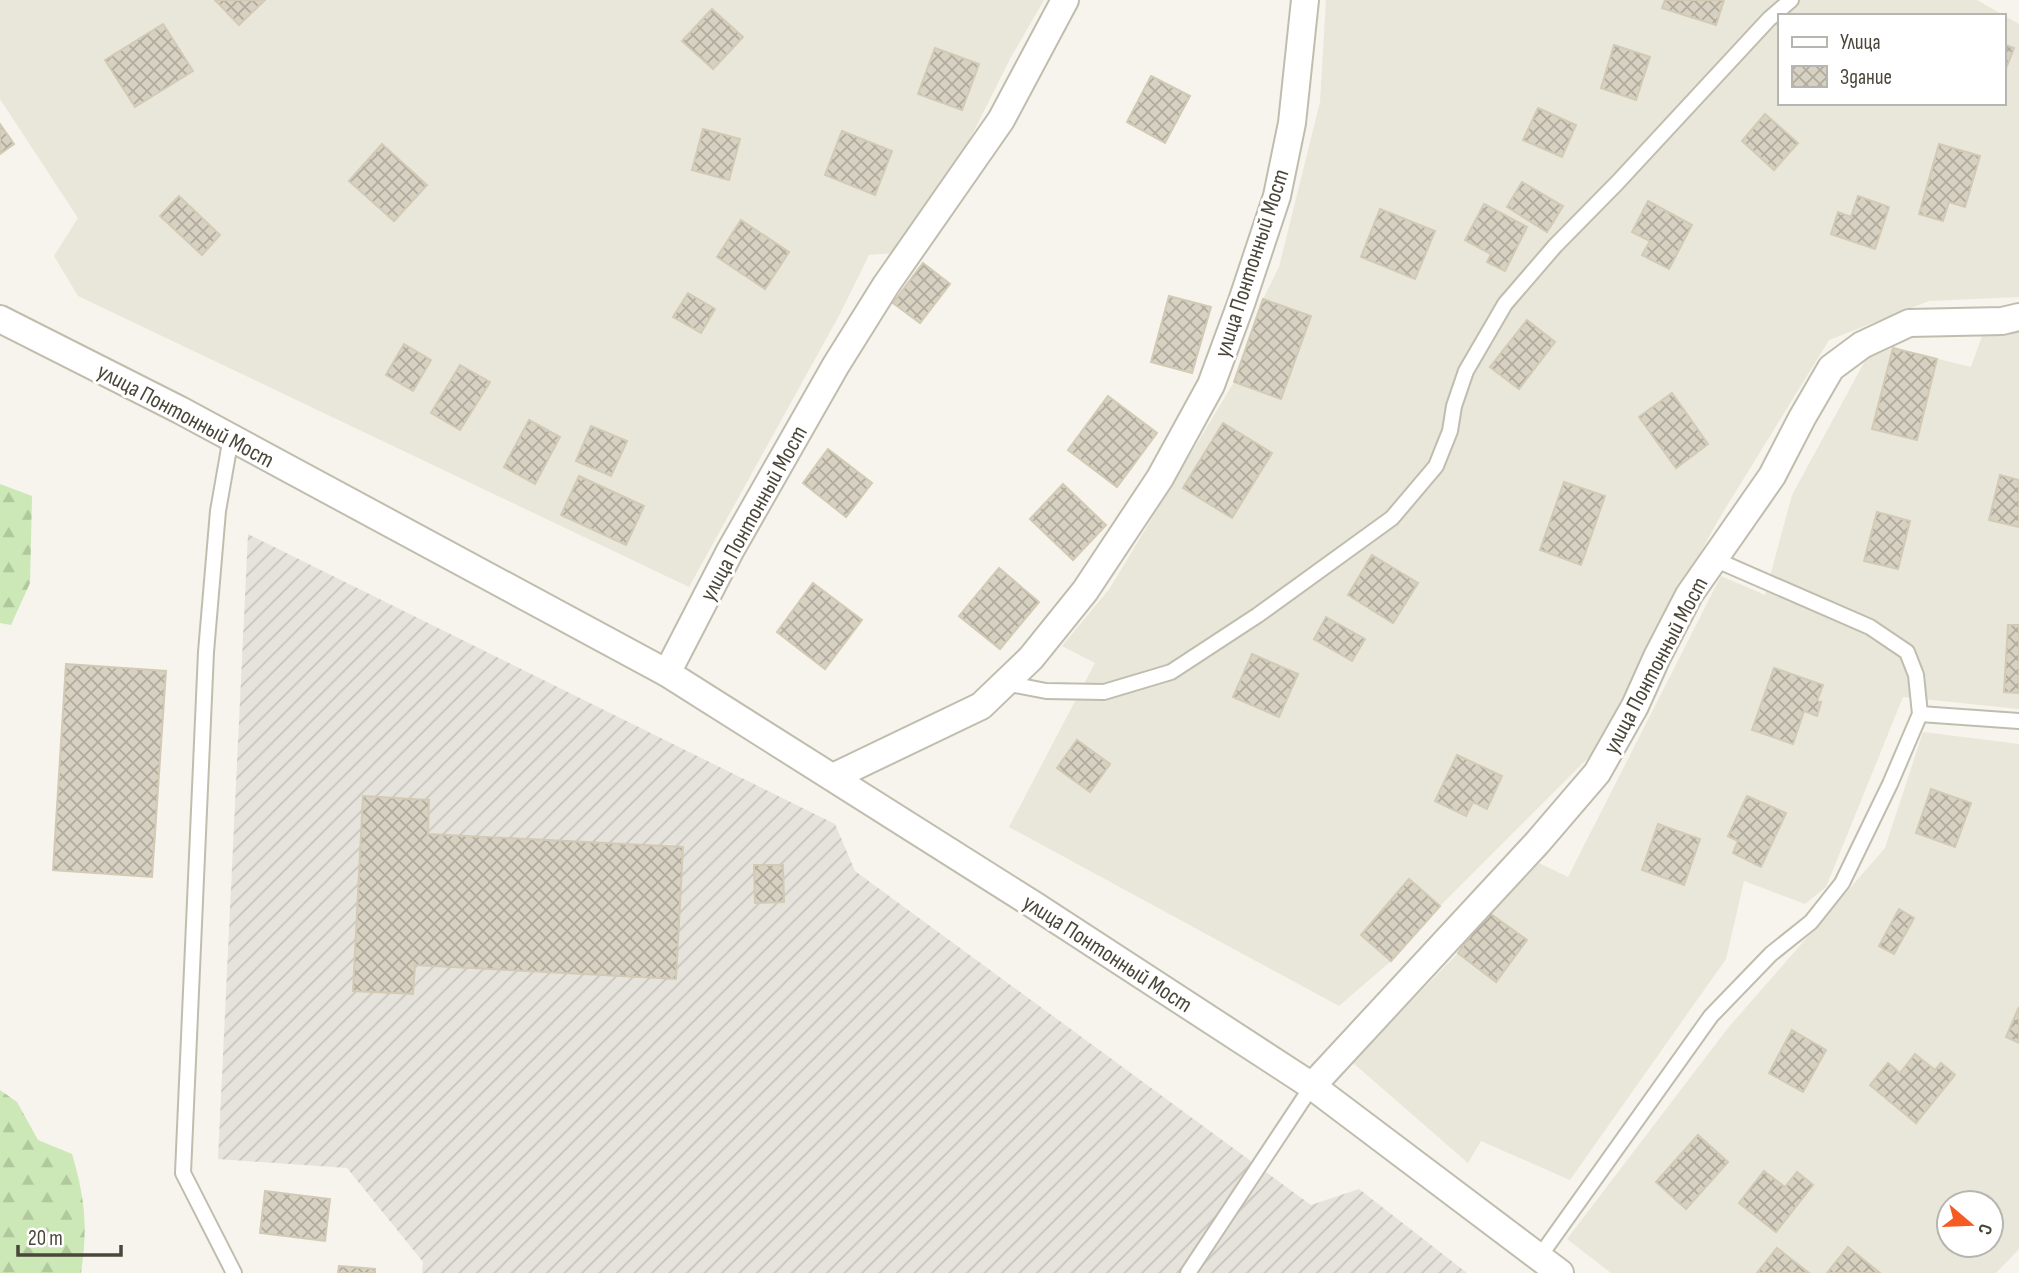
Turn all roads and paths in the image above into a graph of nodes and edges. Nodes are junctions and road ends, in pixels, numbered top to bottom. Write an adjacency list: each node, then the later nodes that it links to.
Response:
1 (1065, 0): 8 (street, улица Понтонный Мост)
2 (1305, 0): 9 (street, улица Понтонный Мост)
3 (1791, 0): 9 (lane)
4 (2019, 317): 7 (street, улица Понтонный Мост)
5 (0, 319): 6 (street, улица Понтонный Мост)
6 (231, 437): 8 (street, улица Понтонный Мост); 15 (lane)
7 (1714, 559): 10 (lane); 13 (street, улица Понтонный Мост)
8 (667, 673): 12 (street, улица Понтонный Мост)
9 (1005, 683): 12 (street, улица Понтонный Мост)
10 (1920, 714): 11 (lane); 14 (lane)
11 (2019, 721)
12 (833, 777): 13 (street, улица Понтонный Мост)
13 (1312, 1086): 14 (street, улица Понтонный Мост); 16 (lane)
14 (1550, 1264)
15 (234, 1273)
16 (1188, 1273)

